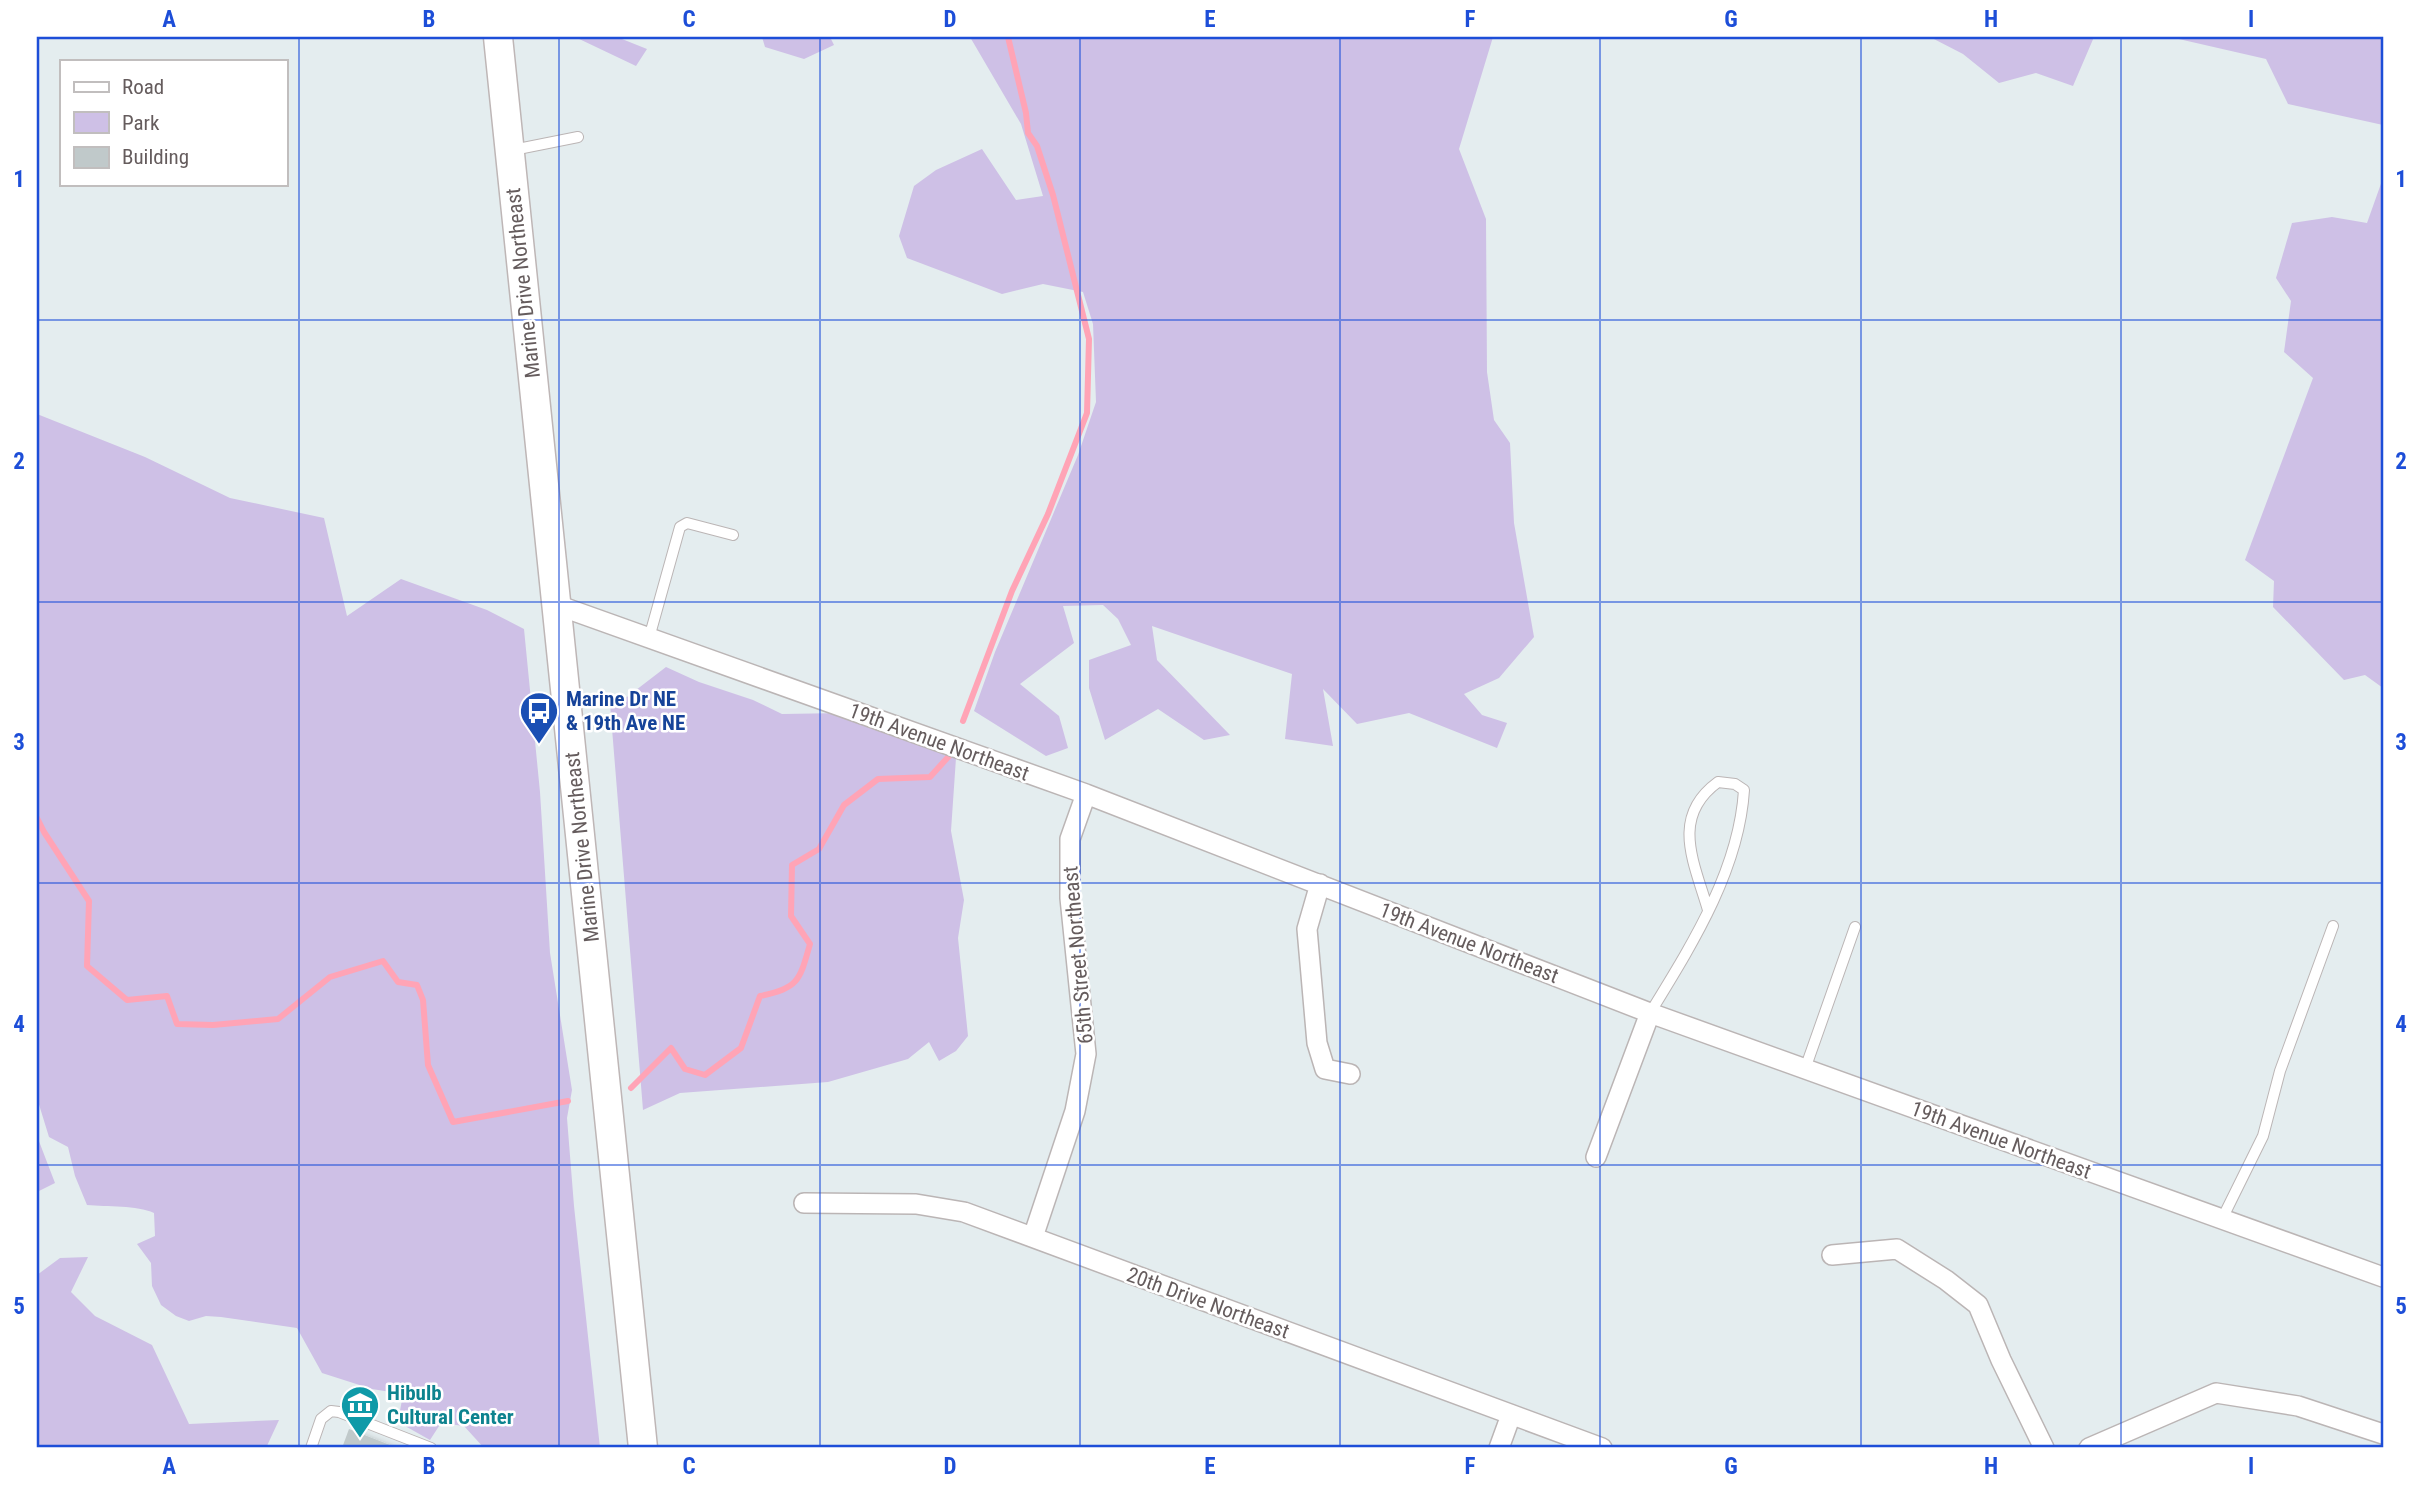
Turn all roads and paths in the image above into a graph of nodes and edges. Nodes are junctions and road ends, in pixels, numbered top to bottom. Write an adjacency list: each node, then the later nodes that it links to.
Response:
1 (498, 37): 3 (main road, Marine Drive Northeast)
2 (578, 137): 3 (lane)
3 (509, 151): 5 (main road, Marine Drive Northeast)
4 (733, 535): 6 (lane)
5 (557, 605): 6 (street, 19th Avenue Northeast); 25 (main road, Marine Drive Northeast)
6 (649, 638): 7 (street, 19th Avenue Northeast)
7 (1086, 794): 8 (street, 19th Avenue Northeast); 18 (street, 65th Street Northeast)
8 (1320, 884): 12 (street, 19th Avenue Northeast); 14 (street)
9 (1708, 910): 9 (lane); 12 (lane)
10 (2333, 926): 17 (lane)
11 (1855, 927): 13 (lane)
12 (1650, 1013): 13 (street, 19th Avenue Northeast); 15 (street)
13 (1805, 1069): 17 (street, 19th Avenue Northeast)
14 (1350, 1074)
15 (1597, 1157)
16 (804, 1203): 18 (street, 20th Drive Northeast)
17 (2222, 1219): 20 (street, 19th Avenue Northeast)
18 (1033, 1237): 21 (street, 20th Drive Northeast)
19 (1832, 1255): 28 (street)
20 (2383, 1277)
21 (1511, 1415): 26 (street); 27 (street, 20th Drive Northeast)
22 (2383, 1434): 29 (street)
23 (311, 1448): 24 (lane)
24 (431, 1448)
25 (643, 1448)
26 (1499, 1448)
27 (1602, 1448)
28 (2044, 1448)
29 (2089, 1448)

